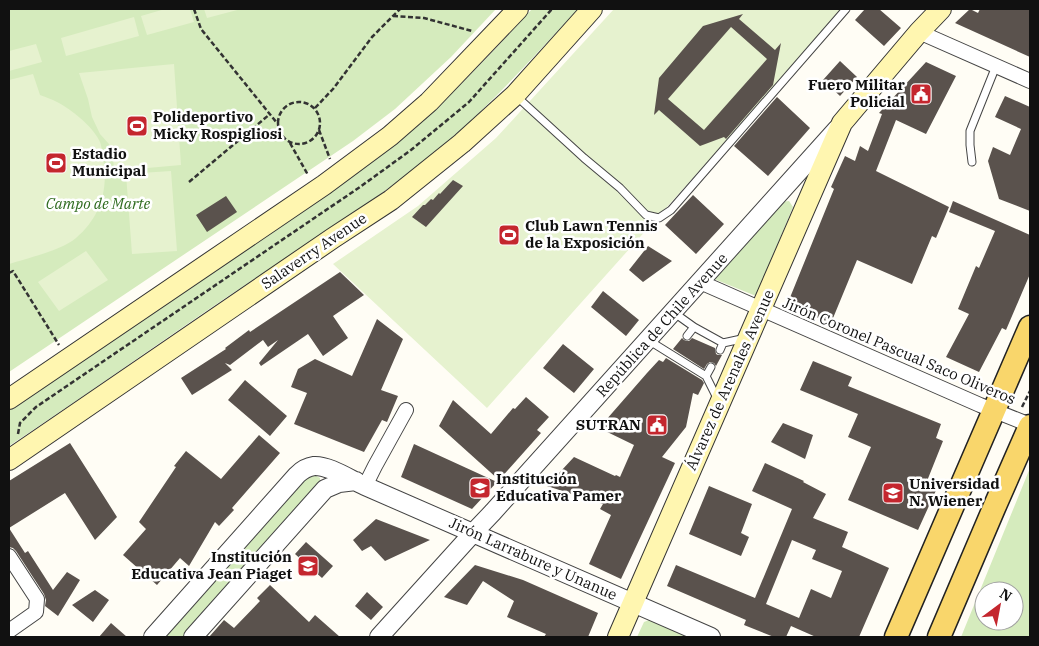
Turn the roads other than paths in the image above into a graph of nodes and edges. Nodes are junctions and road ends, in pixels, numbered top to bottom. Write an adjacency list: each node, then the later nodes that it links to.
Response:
1 (518, 9): 21 (main road)
2 (592, 9): 8 (main road, Salaverry Avenue)
3 (846, 9): 8 (lane)
4 (941, 9): 5 (main road, República de Chile Avenue)
5 (919, 32): 6 (street); 9 (main road, República de Chile Avenue)
6 (996, 66): 7 (street); 10 (lane)
7 (1030, 80)
8 (515, 95): 26 (main road, Salaverry Avenue)
9 (842, 123): 11 (street, República de Chile Avenue); 12 (main road, Álvarez de Arenales Avenue)
10 (972, 162)
11 (700, 282): 12 (street, Jirón Coronel Pascual Saco Oliveros); 13 (street, República de Chile Avenue)
12 (761, 309): 17 (main road, Álvarez de Arenales Avenue); 24 (street, Jirón Coronel Pascual Saco Oliveros)
13 (673, 312): 14 (lane); 18 (street, República de Chile Avenue)
14 (694, 327): 16 (lane); 17 (lane)
15 (1030, 327): 24 (main road)
16 (687, 336)
17 (748, 338): 22 (main road, Álvarez de Arenales Avenue)
18 (648, 340): 20 (lane); 30 (street, República de Chile Avenue)
19 (711, 367): 20 (lane)
20 (706, 376): 22 (lane)
21 (9, 399)
22 (720, 404): 32 (main road, Álvarez de Arenales Avenue)
23 (406, 410): 28 (street)
24 (994, 410): 25 (street, Jirón Coronel Pascual Saco Oliveros); 39 (main road)
25 (1030, 426): 40 (main road)
26 (9, 460)
27 (301, 471): 28 (street, Jirón Larrabure y Unanue); 29 (street); 34 (street)
28 (360, 484): 29 (street); 30 (street, Jirón Larrabure y Unanue)
29 (325, 489): 35 (street)
30 (473, 533): 32 (street, Jirón Larrabure y Unanue); 36 (street, República de Chile Avenue)
31 (9, 556): 33 (street)
32 (633, 603): 37 (main road, Álvarez de Arenales Avenue); 38 (street, Jirón Larrabure y Unanue)
33 (9, 631)
34 (153, 637)
35 (193, 637)
36 (379, 637)
37 (618, 637)
38 (711, 637)
39 (896, 637)
40 (939, 637)

